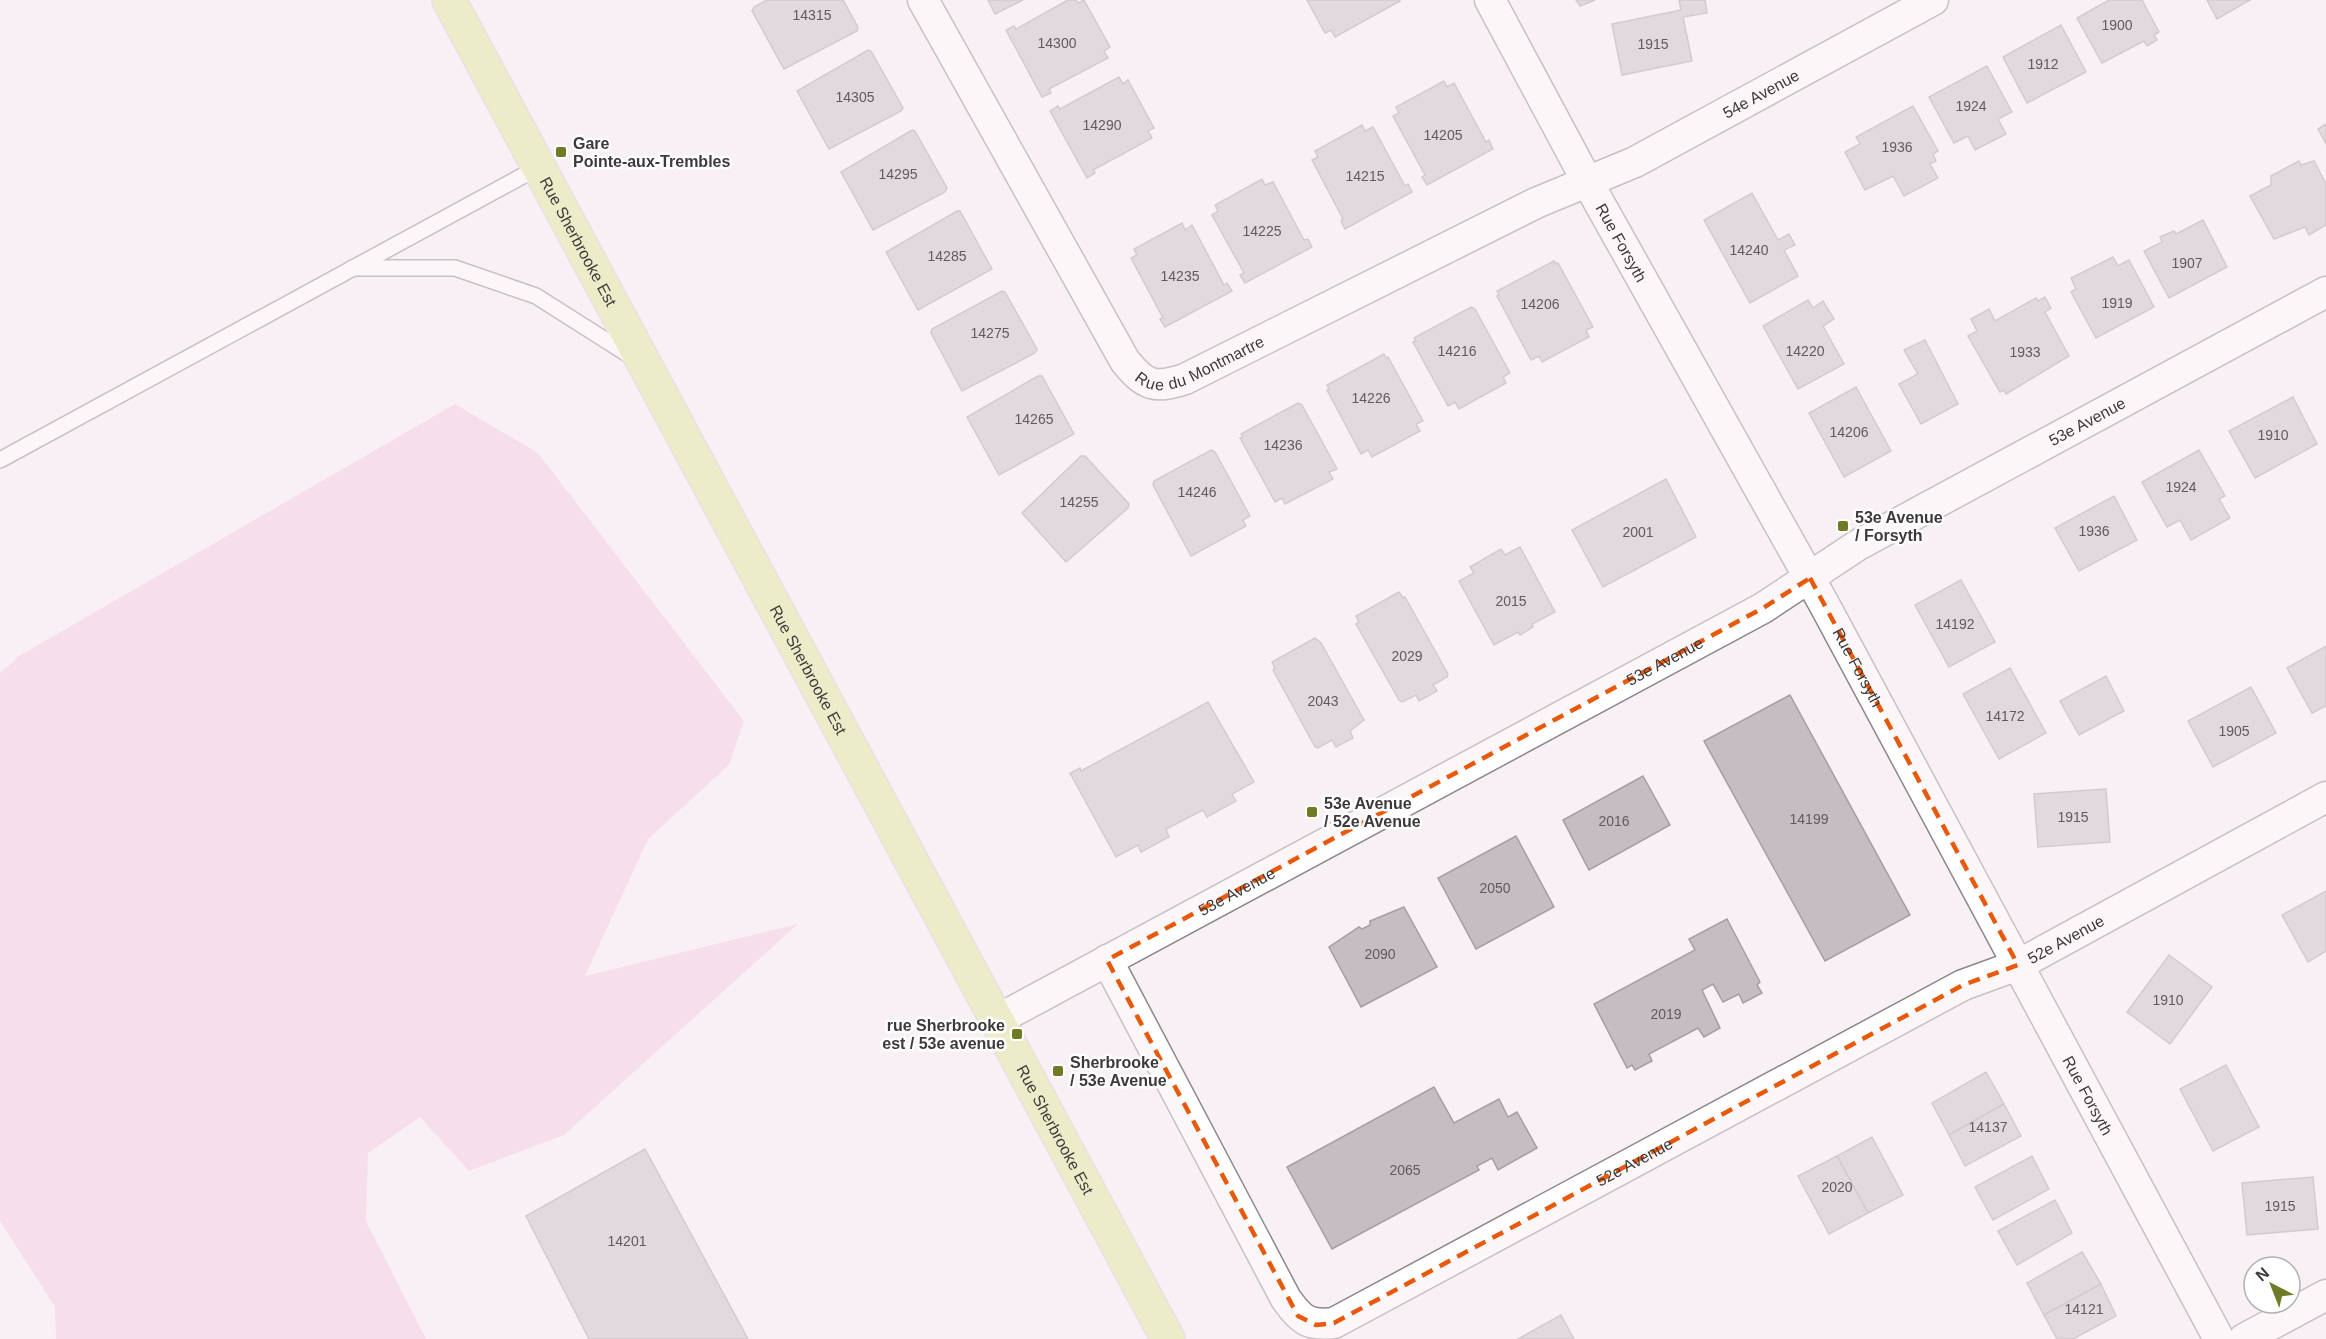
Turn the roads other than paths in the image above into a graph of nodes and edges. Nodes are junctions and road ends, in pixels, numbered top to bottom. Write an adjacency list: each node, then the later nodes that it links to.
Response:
1 (449, 0): 5 (main road, Rue Sherbrooke Est)
2 (922, 0): 6 (street, Rue du Montmartre)
3 (1490, 0): 6 (street, Rue Forsyth)
4 (1933, 0): 6 (street, 54e Avenue)
5 (539, 167): 7 (lane); 9 (main road, Rue Sherbrooke Est)
6 (1587, 181): 11 (street, Rue Forsyth)
7 (349, 268): 9 (lane); 10 (lane)
8 (2326, 292): 11 (street, 53e Avenue)
9 (645, 365): 15 (main road, Rue Sherbrooke Est)
10 (0, 460)
11 (1810, 578): 13 (street, 53e Avenue); 14 (street, Rue Forsyth)
12 (2326, 797): 14 (street, 52e Avenue)
13 (1107, 960): 14 (street, 52e Avenue); 15 (street, 53e Avenue)
14 (2018, 965): 18 (street, Rue Forsyth)
15 (997, 1020): 17 (main road, Rue Sherbrooke Est)
16 (2326, 1295): 19 (street)
17 (1168, 1339)
18 (2219, 1339)
19 (2244, 1339)

